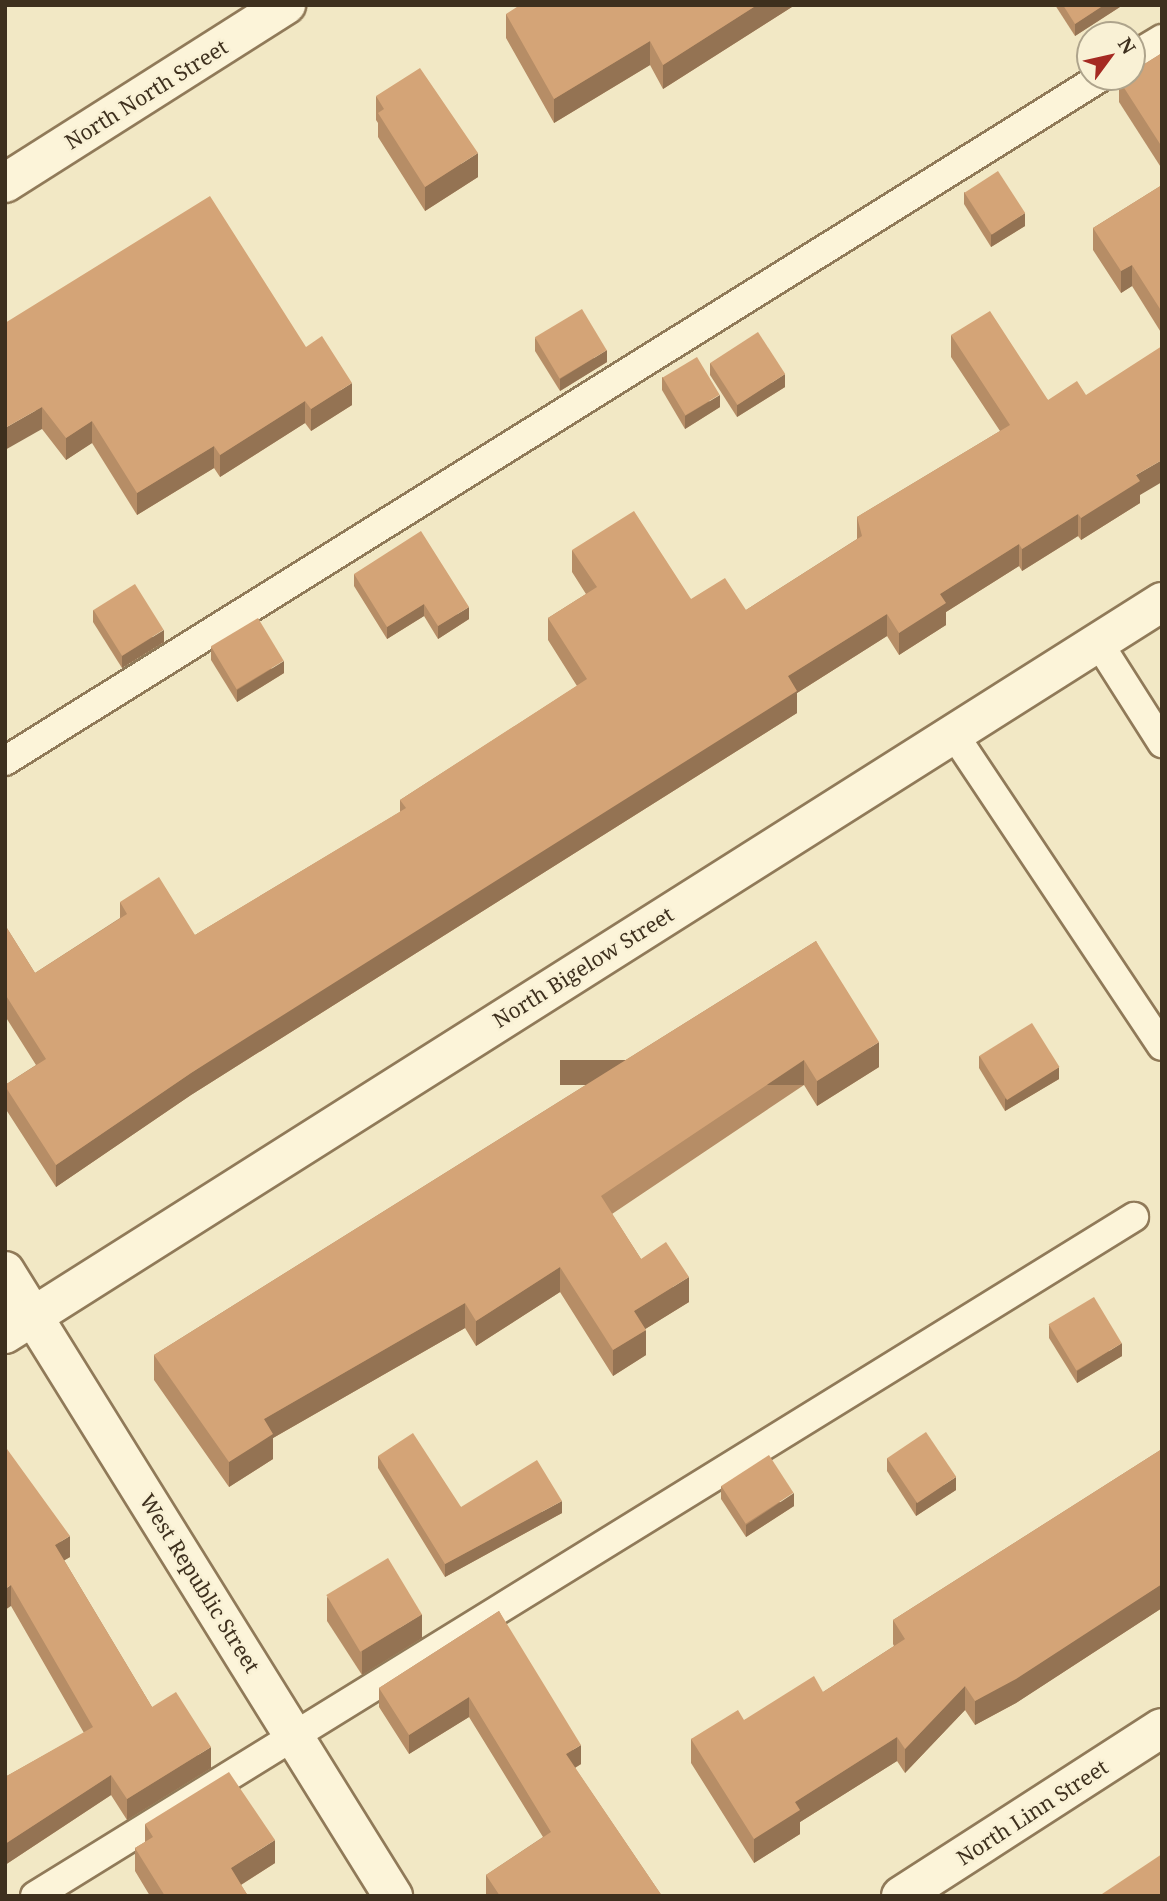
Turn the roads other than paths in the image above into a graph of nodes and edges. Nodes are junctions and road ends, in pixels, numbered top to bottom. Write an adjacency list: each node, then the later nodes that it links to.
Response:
1 (286, 5): 5 (street, North North Street)
2 (1162, 39): 3 (lane)
3 (1146, 49)
4 (1079, 91): 10 (lane)
5 (5, 183)
6 (1162, 602): 7 (street, North Bigelow Street)
7 (1098, 642): 8 (street, North Bigelow Street); 9 (lane)
8 (953, 733): 11 (lane); 14 (street, North Bigelow Street)
9 (1162, 743)
10 (5, 761)
11 (1162, 1046)
12 (1134, 1217): 16 (lane)
13 (5, 1271): 14 (street, West Republic Street)
14 (20, 1325): 16 (street, West Republic Street)
15 (1162, 1728): 19 (street, North Linn Street)
16 (294, 1735): 17 (lane); 18 (street, West Republic Street)
17 (36, 1896)
18 (393, 1896)
19 (901, 1896)

